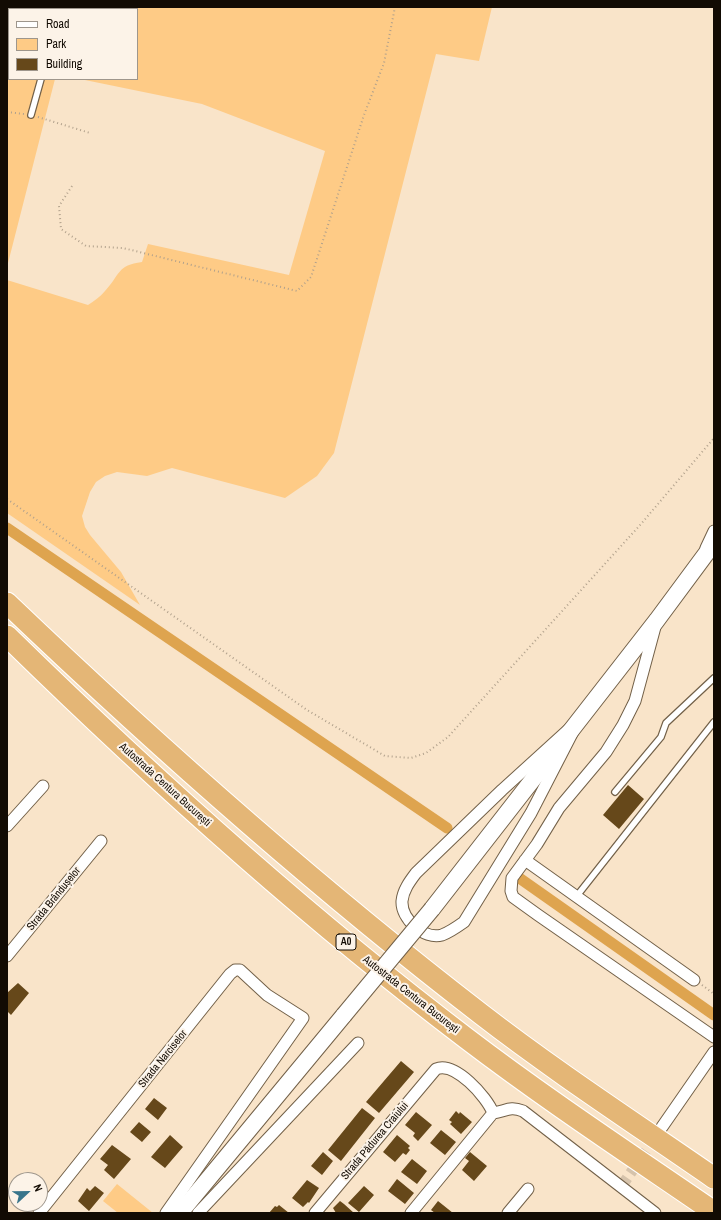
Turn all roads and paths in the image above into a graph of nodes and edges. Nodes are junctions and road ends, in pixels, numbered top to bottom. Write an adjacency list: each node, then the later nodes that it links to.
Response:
1 (395, 7): 6 (path)
2 (41, 80): 4 (lane)
3 (7, 113): 4 (path)
4 (31, 115): 5 (path)
5 (90, 133)
6 (72, 186)
7 (714, 438): 8 (path)
8 (7, 499)
9 (714, 531): 11 (street)
10 (714, 543): 11 (main road)
11 (709, 553): 13 (main road)
12 (7, 603): 32 (highway, A0)
13 (657, 620): 16 (main road); 22 (street)
14 (7, 636): 34 (highway, Autostrada Centura București / A0)
15 (714, 678): 19 (lane)
16 (579, 720): 16 (street); 37 (main road, bridge)
17 (714, 722): 23 (lane)
18 (42, 786): 20 (street)
19 (615, 792)
20 (7, 826)
21 (101, 841): 24 (street, Strada Brândușelor)
22 (525, 860): 23 (street); 27 (street)
23 (576, 897): 25 (street)
24 (7, 956)
25 (694, 980): 26 (path)
26 (714, 994)
27 (714, 1037)
28 (358, 1043): 38 (street)
29 (714, 1052): 31 (street)
30 (493, 1113): 39 (street, Strada Pădurea Craiului); 40 (street); 42 (street)
31 (662, 1127)
32 (714, 1178)
33 (528, 1189): 41 (street)
34 (714, 1212)
35 (39, 1213): 36 (street, Strada Narciselor)
36 (166, 1213)
37 (180, 1213)
38 (198, 1213)
39 (315, 1213)
40 (411, 1213)
41 (508, 1213)
42 (655, 1213)

